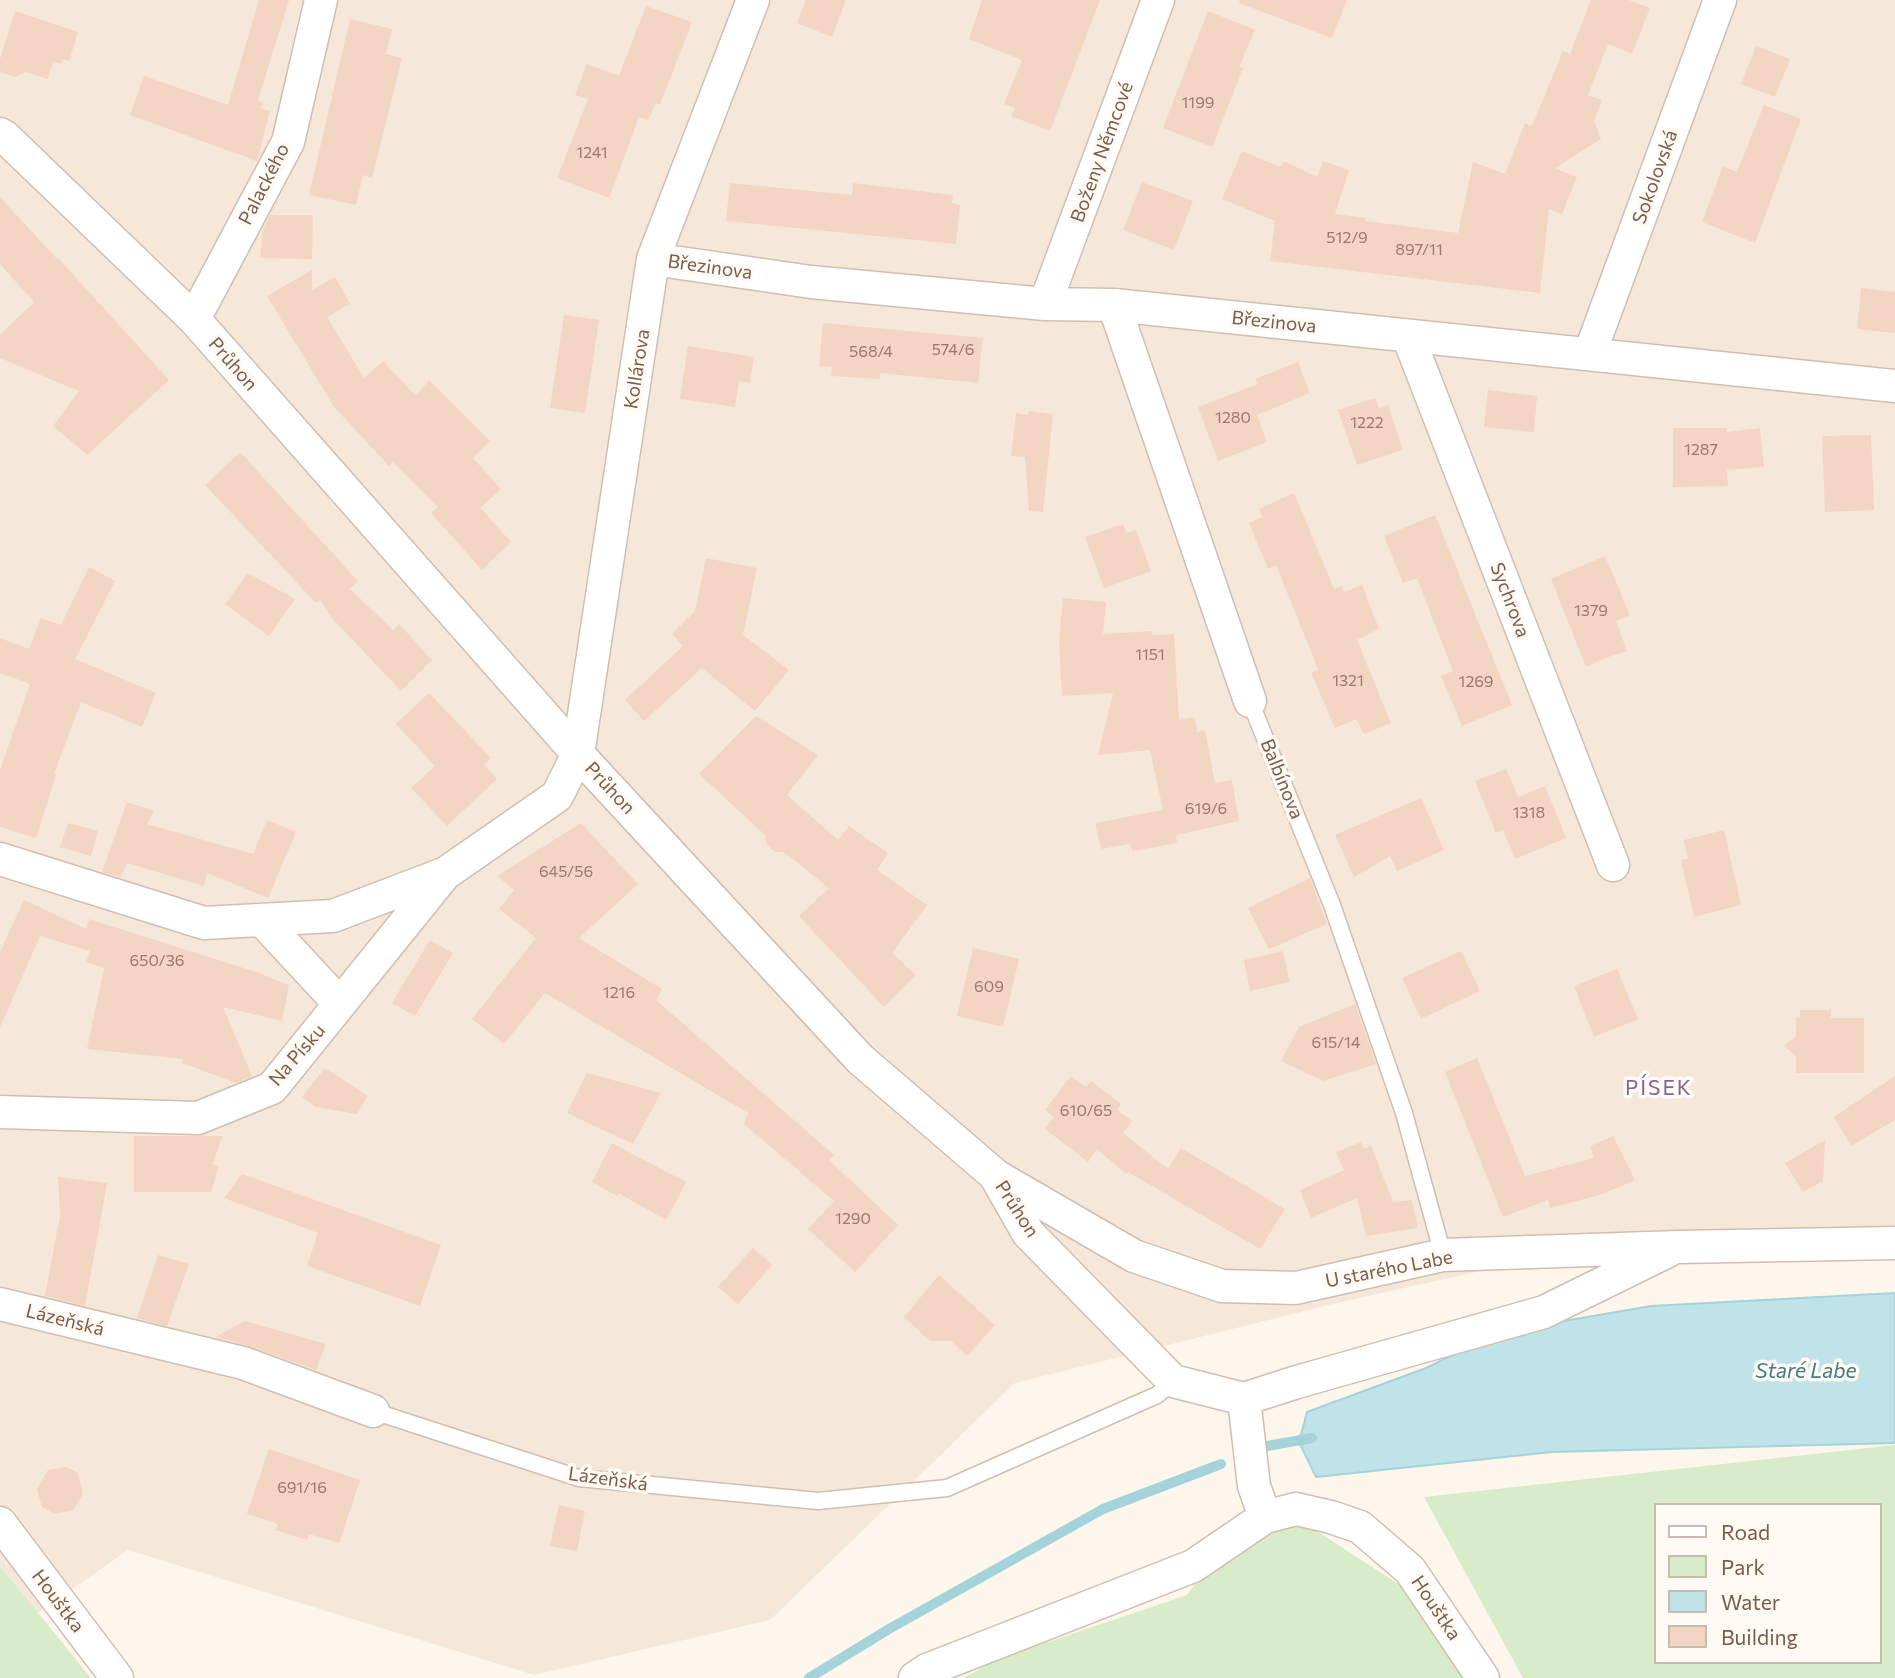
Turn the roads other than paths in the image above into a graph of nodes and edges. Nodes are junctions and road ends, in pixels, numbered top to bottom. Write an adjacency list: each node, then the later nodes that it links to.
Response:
1 (321, 0): 9 (street, Palackého)
2 (753, 0): 6 (street, Kollárova)
3 (1158, 0): 7 (street, Boženy Němcové)
4 (1720, 0): 11 (street, Sokolovská)
5 (0, 134): 9 (street, Průhon)
6 (653, 259): 7 (street, Březinova); 14 (street, Kollárova)
7 (1045, 304): 8 (street, Březinova)
8 (1114, 305): 10 (street, Březinova); 13 (street, Balbínova)
9 (194, 319): 14 (street, Průhon)
10 (1408, 336): 11 (street, Březinova); 16 (street, Sychrova)
11 (1590, 353): 12 (street, Březinova)
12 (1895, 386)
13 (1250, 701): 24 (lane, Balbínova)
14 (578, 754): 17 (street, Na Písku); 21 (street, Průhon)
15 (0, 859): 18 (street, Na Písku)
16 (1613, 865)
17 (446, 873): 18 (street, Na Písku); 19 (street, Na Písku)
18 (262, 920): 19 (street)
19 (340, 1004): 20 (street, Na Písku)
20 (0, 1112)
21 (995, 1175): 24 (street, U starého Labe); 26 (street, Průhon)
22 (1895, 1243): 23 (street, U starého Labe)
23 (1678, 1247): 24 (street, U starého Labe); 27 (street)
24 (1443, 1255)
25 (0, 1304): 28 (street, Lázeňská)
26 (1173, 1381): 27 (street); 28 (lane, Lázeňská)
27 (1244, 1399): 29 (street)
28 (373, 1411)
29 (1265, 1517): 32 (street); 33 (street, Houštka)
30 (0, 1523): 31 (street, Houštka)
31 (117, 1678)
32 (915, 1678)
33 (1483, 1678)

